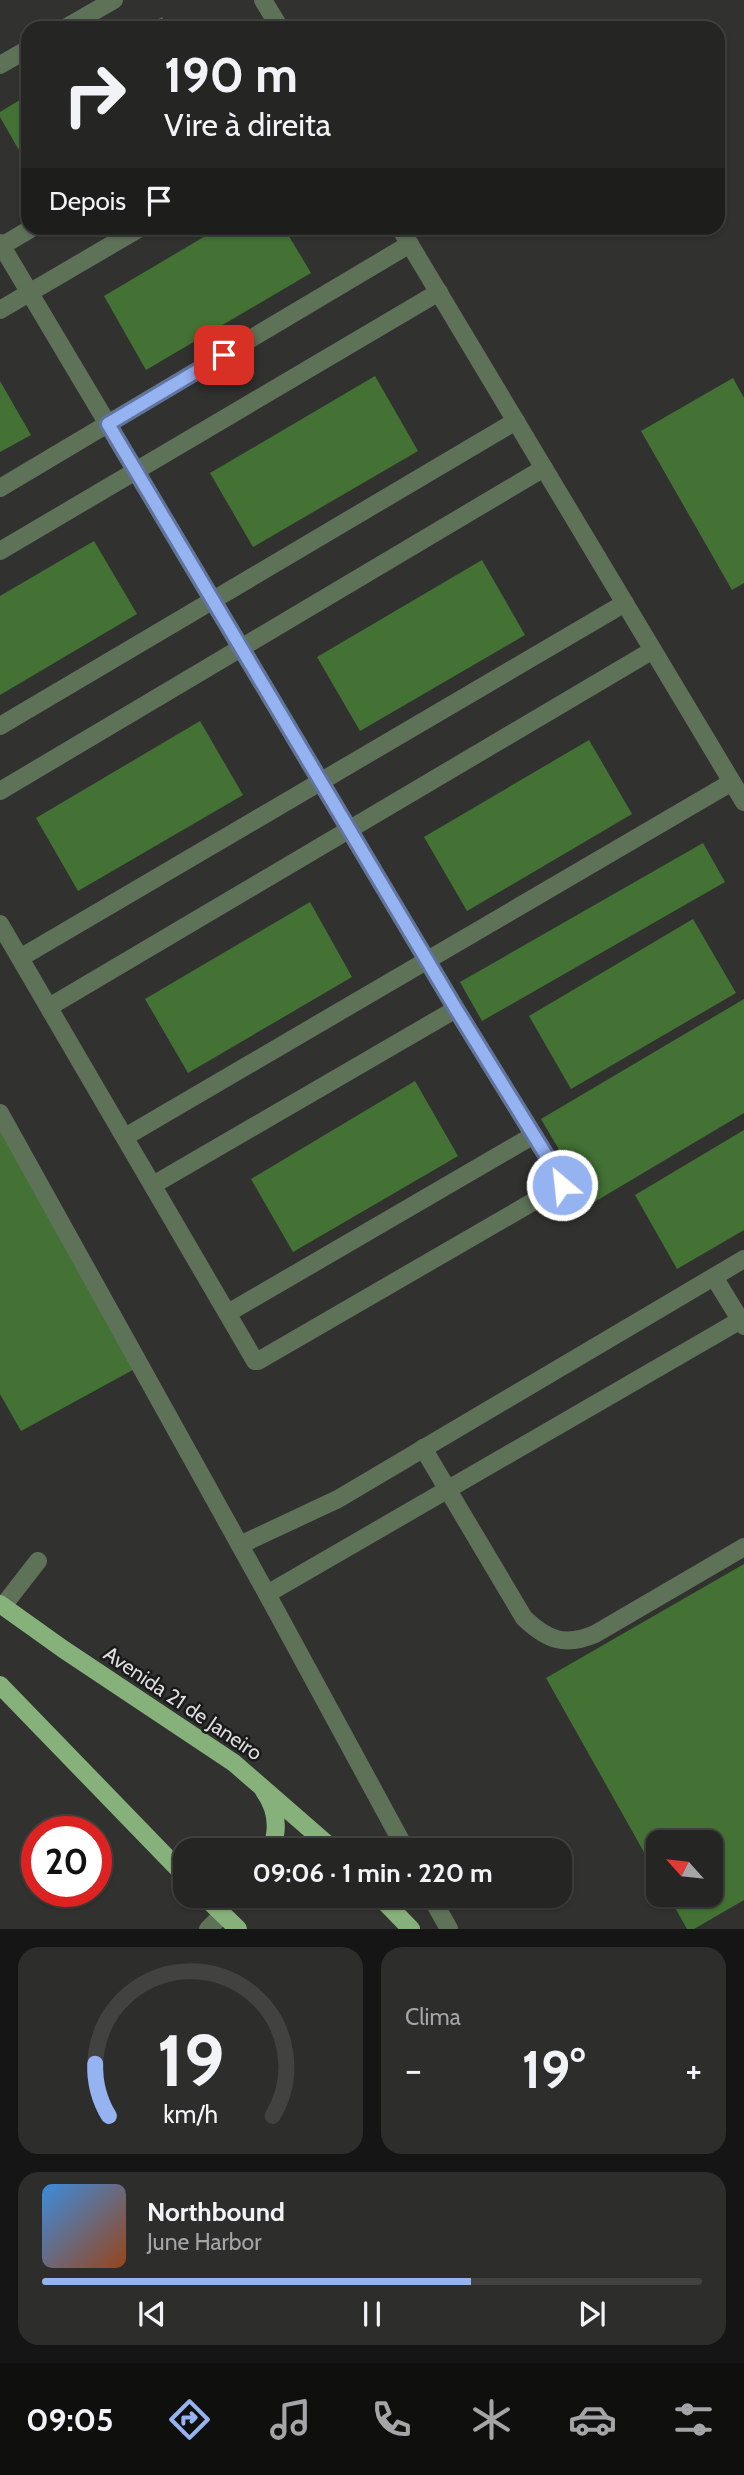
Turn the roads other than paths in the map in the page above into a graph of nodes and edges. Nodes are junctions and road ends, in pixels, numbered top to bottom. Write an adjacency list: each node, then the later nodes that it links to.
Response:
1 (114, 0): 3 (street)
2 (263, 0): 4 (street)
3 (77, 21)
4 (276, 21)
5 (21, 53): 6 (street)
6 (0, 65)
7 (21, 234): 11 (street)
8 (129, 235): 13 (street)
9 (404, 235): 10 (street)
10 (410, 244): 12 (street); 16 (street)
11 (1, 245): 13 (street)
12 (439, 292): 15 (street); 18 (street)
13 (30, 293): 14 (street); 16 (street)
14 (0, 310)
15 (516, 421): 17 (street); 21 (street)
16 (108, 424): 18 (street); 19 (street)
17 (544, 468): 22 (street); 23 (street)
18 (136, 471): 20 (street); 21 (street)
19 (0, 488)
20 (0, 551)
21 (214, 601): 23 (street); 25 (street)
22 (625, 603): 24 (street); 26 (street)
23 (242, 648): 26 (street); 28 (street)
24 (653, 650): 27 (street); 30 (street)
25 (0, 726)
26 (321, 782): 30 (street); 32 (street)
27 (732, 782): 29 (street); 33 (street)
28 (0, 791)
29 (744, 802)
30 (349, 830): 33 (street); 34 (street)
31 (0, 924): 32 (street)
32 (20, 958): 34 (street)
33 (428, 961): 35 (street); 38 (street)
34 (49, 1007): 38 (street)
35 (456, 1009): 37 (street); 39 (street)
36 (0, 1112): 46 (street)
37 (534, 1135): 42 (street); 42 (street)
38 (125, 1138): 39 (street)
39 (153, 1185): 42 (street)
40 (744, 1259): 41 (street)
41 (714, 1277): 43 (street); 44 (street)
42 (228, 1313)
43 (743, 1321): 45 (street)
44 (422, 1448): 45 (street); 46 (street)
45 (447, 1490): 47 (street); 49 (street)
46 (240, 1545): 49 (street)
47 (744, 1547)
48 (38, 1561): 50 (street)
49 (267, 1594): 55 (street)
50 (2, 1605): 52 (main road, Avenida 21 de Janeiro)
51 (0, 1685): 56 (main road)
52 (258, 1782): 53 (main road); 54 (main road, Avenida 21 de Janeiro)
53 (276, 1838)
54 (321, 1838)
55 (399, 1838)
56 (173, 1864)
57 (215, 1908): 60 (main road)
58 (391, 1908): 63 (main road)
59 (437, 1908): 64 (street)
60 (222, 1915): 61 (street); 62 (main road)
61 (208, 1929)
62 (238, 1929)
63 (411, 1929)
64 (449, 1929)

